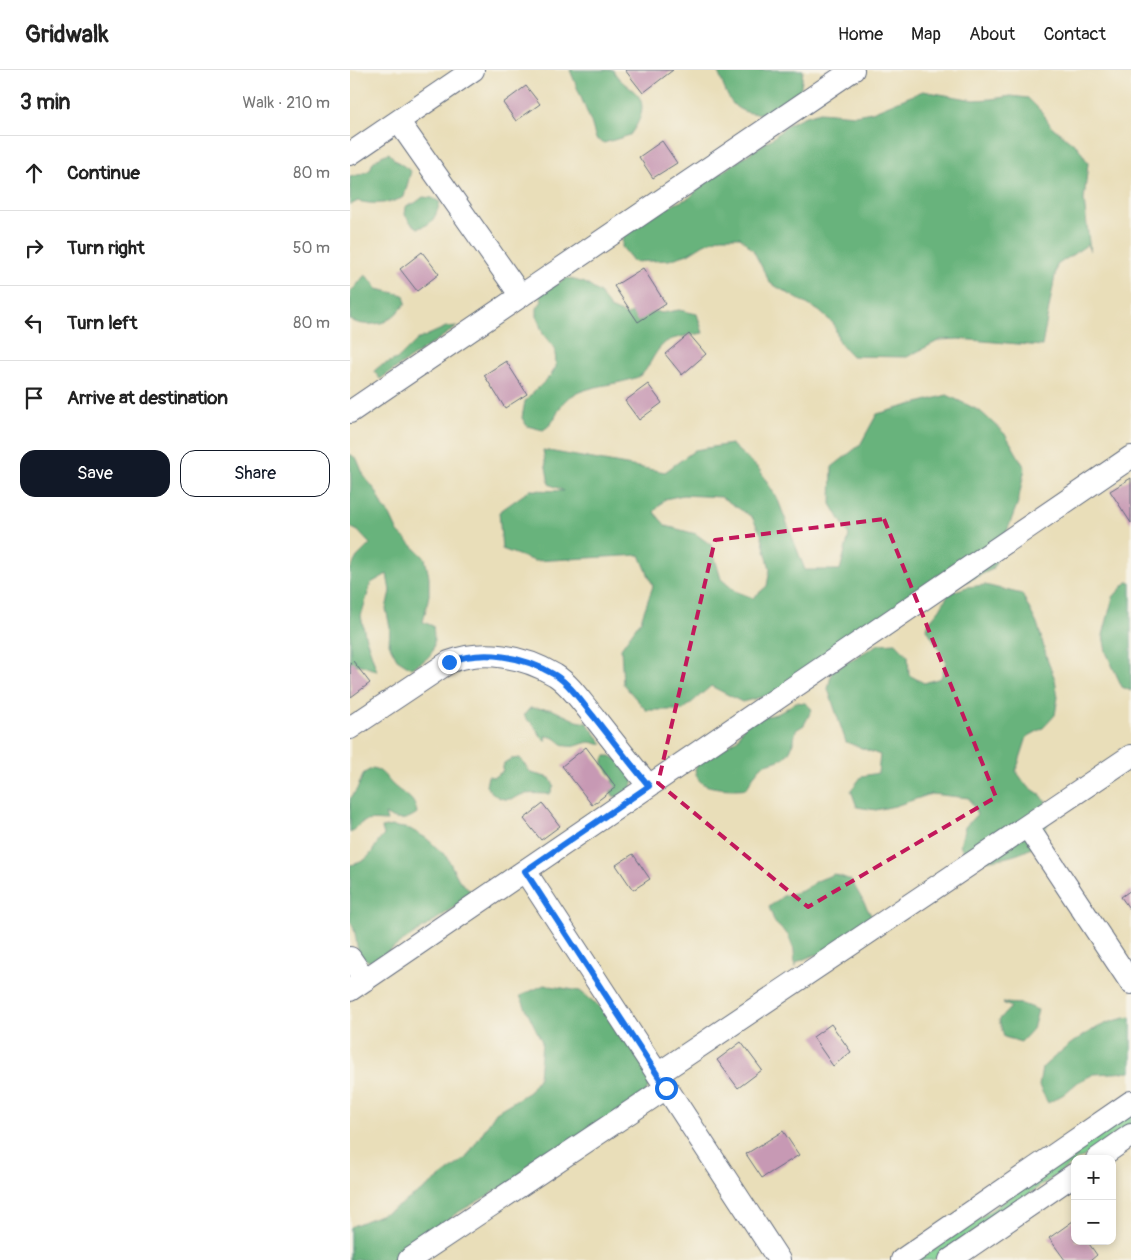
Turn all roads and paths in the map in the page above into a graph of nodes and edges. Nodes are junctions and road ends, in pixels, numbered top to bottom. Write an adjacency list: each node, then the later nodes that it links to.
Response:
1 (473, 70): 3 (street)
2 (852, 70): 5 (street)
3 (399, 122): 4 (street); 5 (street)
4 (350, 154)
5 (521, 296): 6 (street)
6 (350, 412)
7 (1131, 458): 10 (street)
8 (350, 728): 10 (street)
9 (1131, 756): 11 (street)
10 (649, 786): 12 (street)
11 (1027, 826): 14 (street); 16 (street)
12 (525, 871): 15 (street); 16 (street)
13 (350, 958): 15 (street)
14 (1131, 983)
15 (357, 985)
16 (662, 1081): 21 (street); 22 (street)
17 (1131, 1102): 23 (street)
18 (1131, 1135): 19 (street)
19 (1103, 1155)
20 (1071, 1177): 24 (street)
21 (409, 1260)
22 (779, 1260)
23 (902, 1260)
24 (950, 1260)

